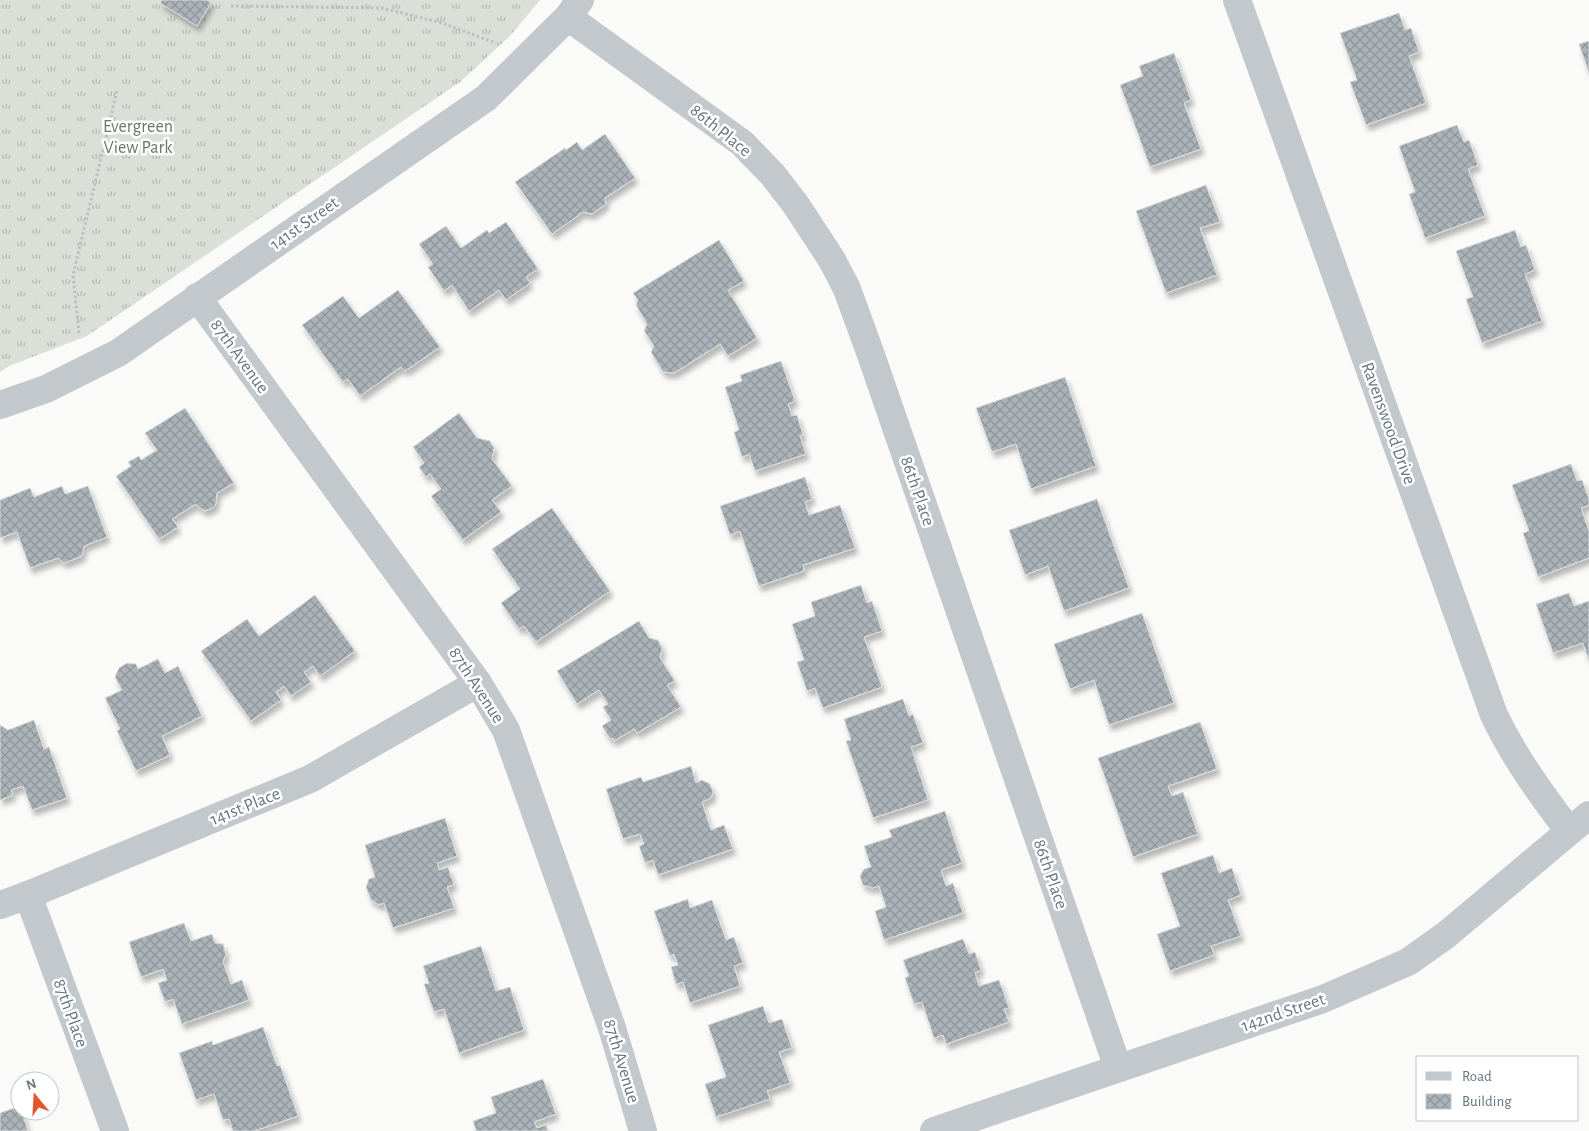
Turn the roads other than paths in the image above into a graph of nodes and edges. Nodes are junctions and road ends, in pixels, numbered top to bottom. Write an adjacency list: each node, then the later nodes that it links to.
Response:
1 (1237, 0): 6 (street, Ravenswood Drive)
2 (574, 9): 3 (street, 141st Street); 9 (street, 86th Place)
3 (197, 298): 4 (street, 141st Street); 5 (street, 87th Avenue)
4 (0, 405)
5 (478, 683): 7 (street, 141st Place); 11 (street, 87th Avenue)
6 (1579, 823): 9 (street, 142nd Street)
7 (28, 896): 8 (street, 141st Place); 10 (street, 87th Place)
8 (0, 905)
9 (1118, 1068): 12 (street, 142nd Street)
10 (115, 1131)
11 (643, 1131)
12 (934, 1131)

